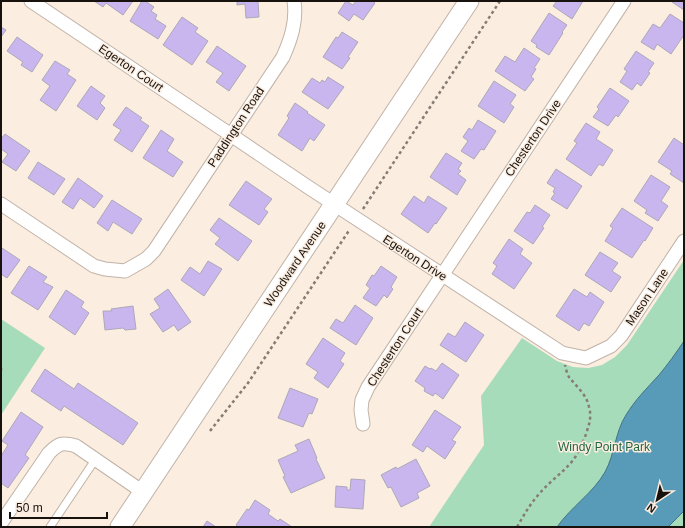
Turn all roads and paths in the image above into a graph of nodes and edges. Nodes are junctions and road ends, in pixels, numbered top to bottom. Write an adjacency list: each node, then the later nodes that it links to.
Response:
1 (31, 1): 6 (street, Egerton Court)
2 (294, 1): 6 (street, Paddington Road)
3 (470, 1): 8 (main road, Woodward Avenue)
4 (500, 1): 9 (path)
5 (624, 1): 12 (street, Chesterton Drive)
6 (232, 135): 7 (street, Paddington Road); 8 (street, Egerton Drive)
7 (1, 204)
8 (334, 204): 12 (street, Egerton Drive); 20 (main road, Woodward Avenue)
9 (363, 210)
10 (352, 226): 18 (path)
11 (684, 240): 13 (street, Mason Lane)
12 (442, 276): 14 (street, Egerton Drive); 17 (street, Chesterton Court)
13 (606, 349): 14 (street, Egerton Drive)
14 (562, 353): 24 (path)
15 (1, 368): 16 (path)
16 (1, 371)
17 (363, 424)
18 (210, 431)
19 (95, 460): 20 (street); 21 (street); 22 (lane)
20 (143, 492): 23 (main road, Woodward Avenue)
21 (1, 523)
22 (50, 527)
23 (120, 527)
24 (517, 527)

